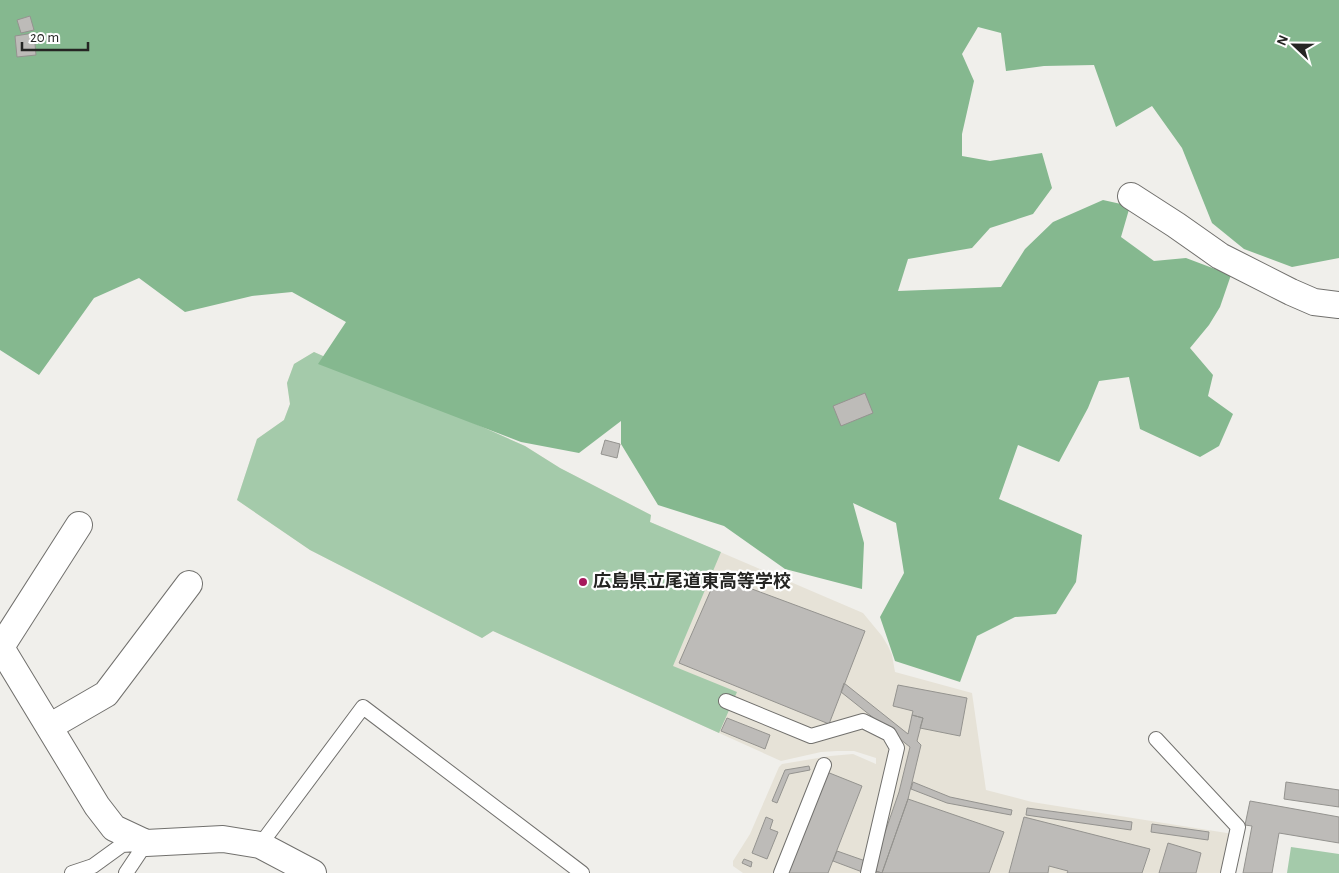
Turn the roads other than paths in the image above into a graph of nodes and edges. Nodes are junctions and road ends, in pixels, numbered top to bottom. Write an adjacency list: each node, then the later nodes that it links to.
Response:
1 (1131, 196): 2 (street)
2 (1339, 305)
3 (79, 525): 5 (street)
4 (188, 584): 7 (street)
5 (1, 646): 7 (street)
6 (726, 701): 17 (lane)
7 (50, 727): 10 (street)
8 (1156, 739): 18 (lane)
9 (824, 765): 16 (lane)
10 (146, 844): 11 (street); 12 (lane); 13 (lane)
11 (260, 845): 14 (street); 15 (lane)
12 (72, 873)
13 (126, 873)
14 (313, 873)
15 (582, 873)
16 (781, 873)
17 (868, 873)
18 (1228, 873)

